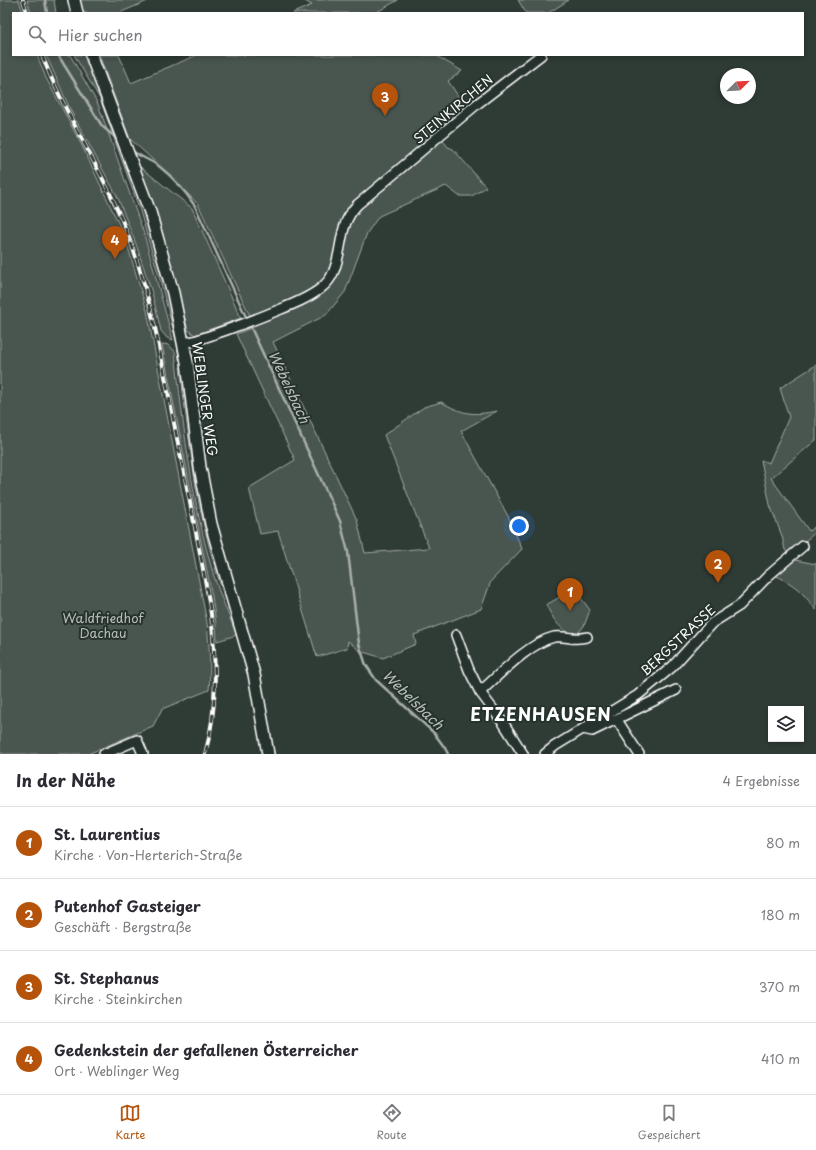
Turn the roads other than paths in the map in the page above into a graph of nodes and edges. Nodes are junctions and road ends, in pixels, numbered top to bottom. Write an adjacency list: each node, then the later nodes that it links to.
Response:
1 (74, 0): 2 (street)
2 (77, 12)
3 (91, 56): 5 (street, WEBLINGER WEG)
4 (540, 56): 5 (street, STEINKIRCHEN)
5 (184, 343): 15 (street, WEBLINGER WEG)
6 (803, 546): 12 (street, BERGSTRASSE)
7 (456, 634): 10 (street)
8 (587, 637): 10 (street)
9 (676, 690): 11 (street, BERGSTRASSE)
10 (480, 692): 16 (street)
11 (617, 720): 12 (street, BERGSTRASSE); 18 (street)
12 (583, 729): 17 (street, BERGSTRASSE)
13 (104, 754): 14 (street)
14 (143, 754)
15 (268, 754)
16 (523, 754)
17 (545, 754)
18 (639, 754)

